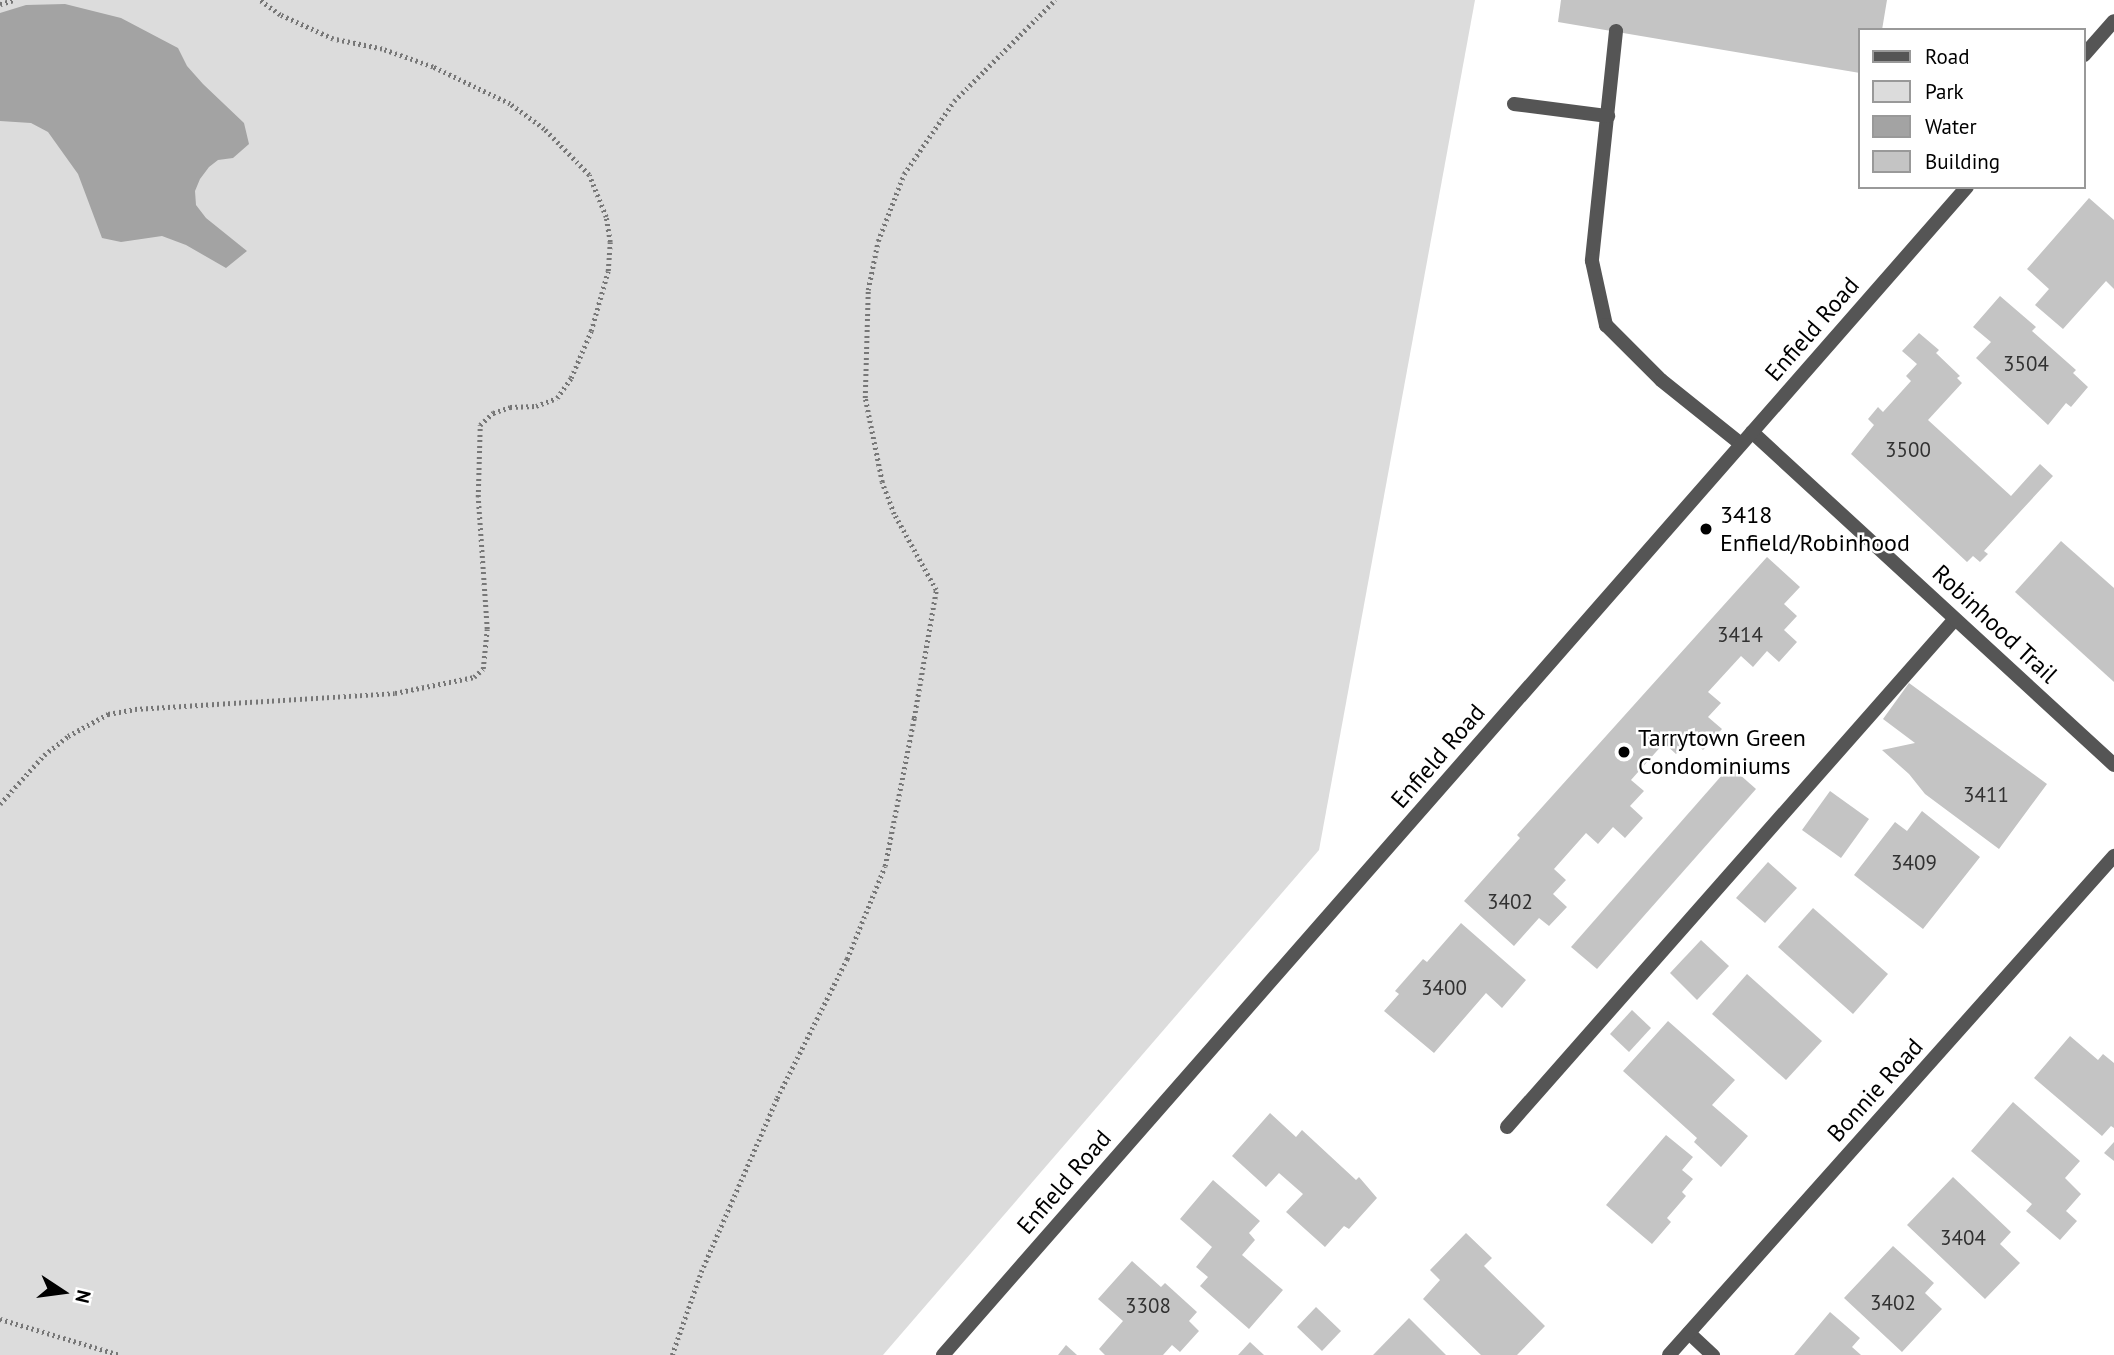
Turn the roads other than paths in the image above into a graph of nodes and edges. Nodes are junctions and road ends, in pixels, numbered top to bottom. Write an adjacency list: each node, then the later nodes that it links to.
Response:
1 (2114, 21): 3 (street)
2 (1616, 31): 5 (street)
3 (2086, 53)
4 (1514, 104): 5 (street)
5 (1608, 116): 8 (street)
6 (1965, 189): 7 (street, Enfield Road)
7 (1752, 432): 8 (street, Enfield Road); 9 (street, Robinhood Trail)
8 (1741, 444): 14 (street, Enfield Road)
9 (1955, 619): 10 (street, Robinhood Trail); 12 (street)
10 (2114, 765)
11 (2114, 856): 13 (street, Bonnie Road)
12 (1507, 1127)
13 (1689, 1333): 15 (street, Bonnie Road); 16 (street)
14 (943, 1355)
15 (1669, 1355)
16 (1713, 1355)

